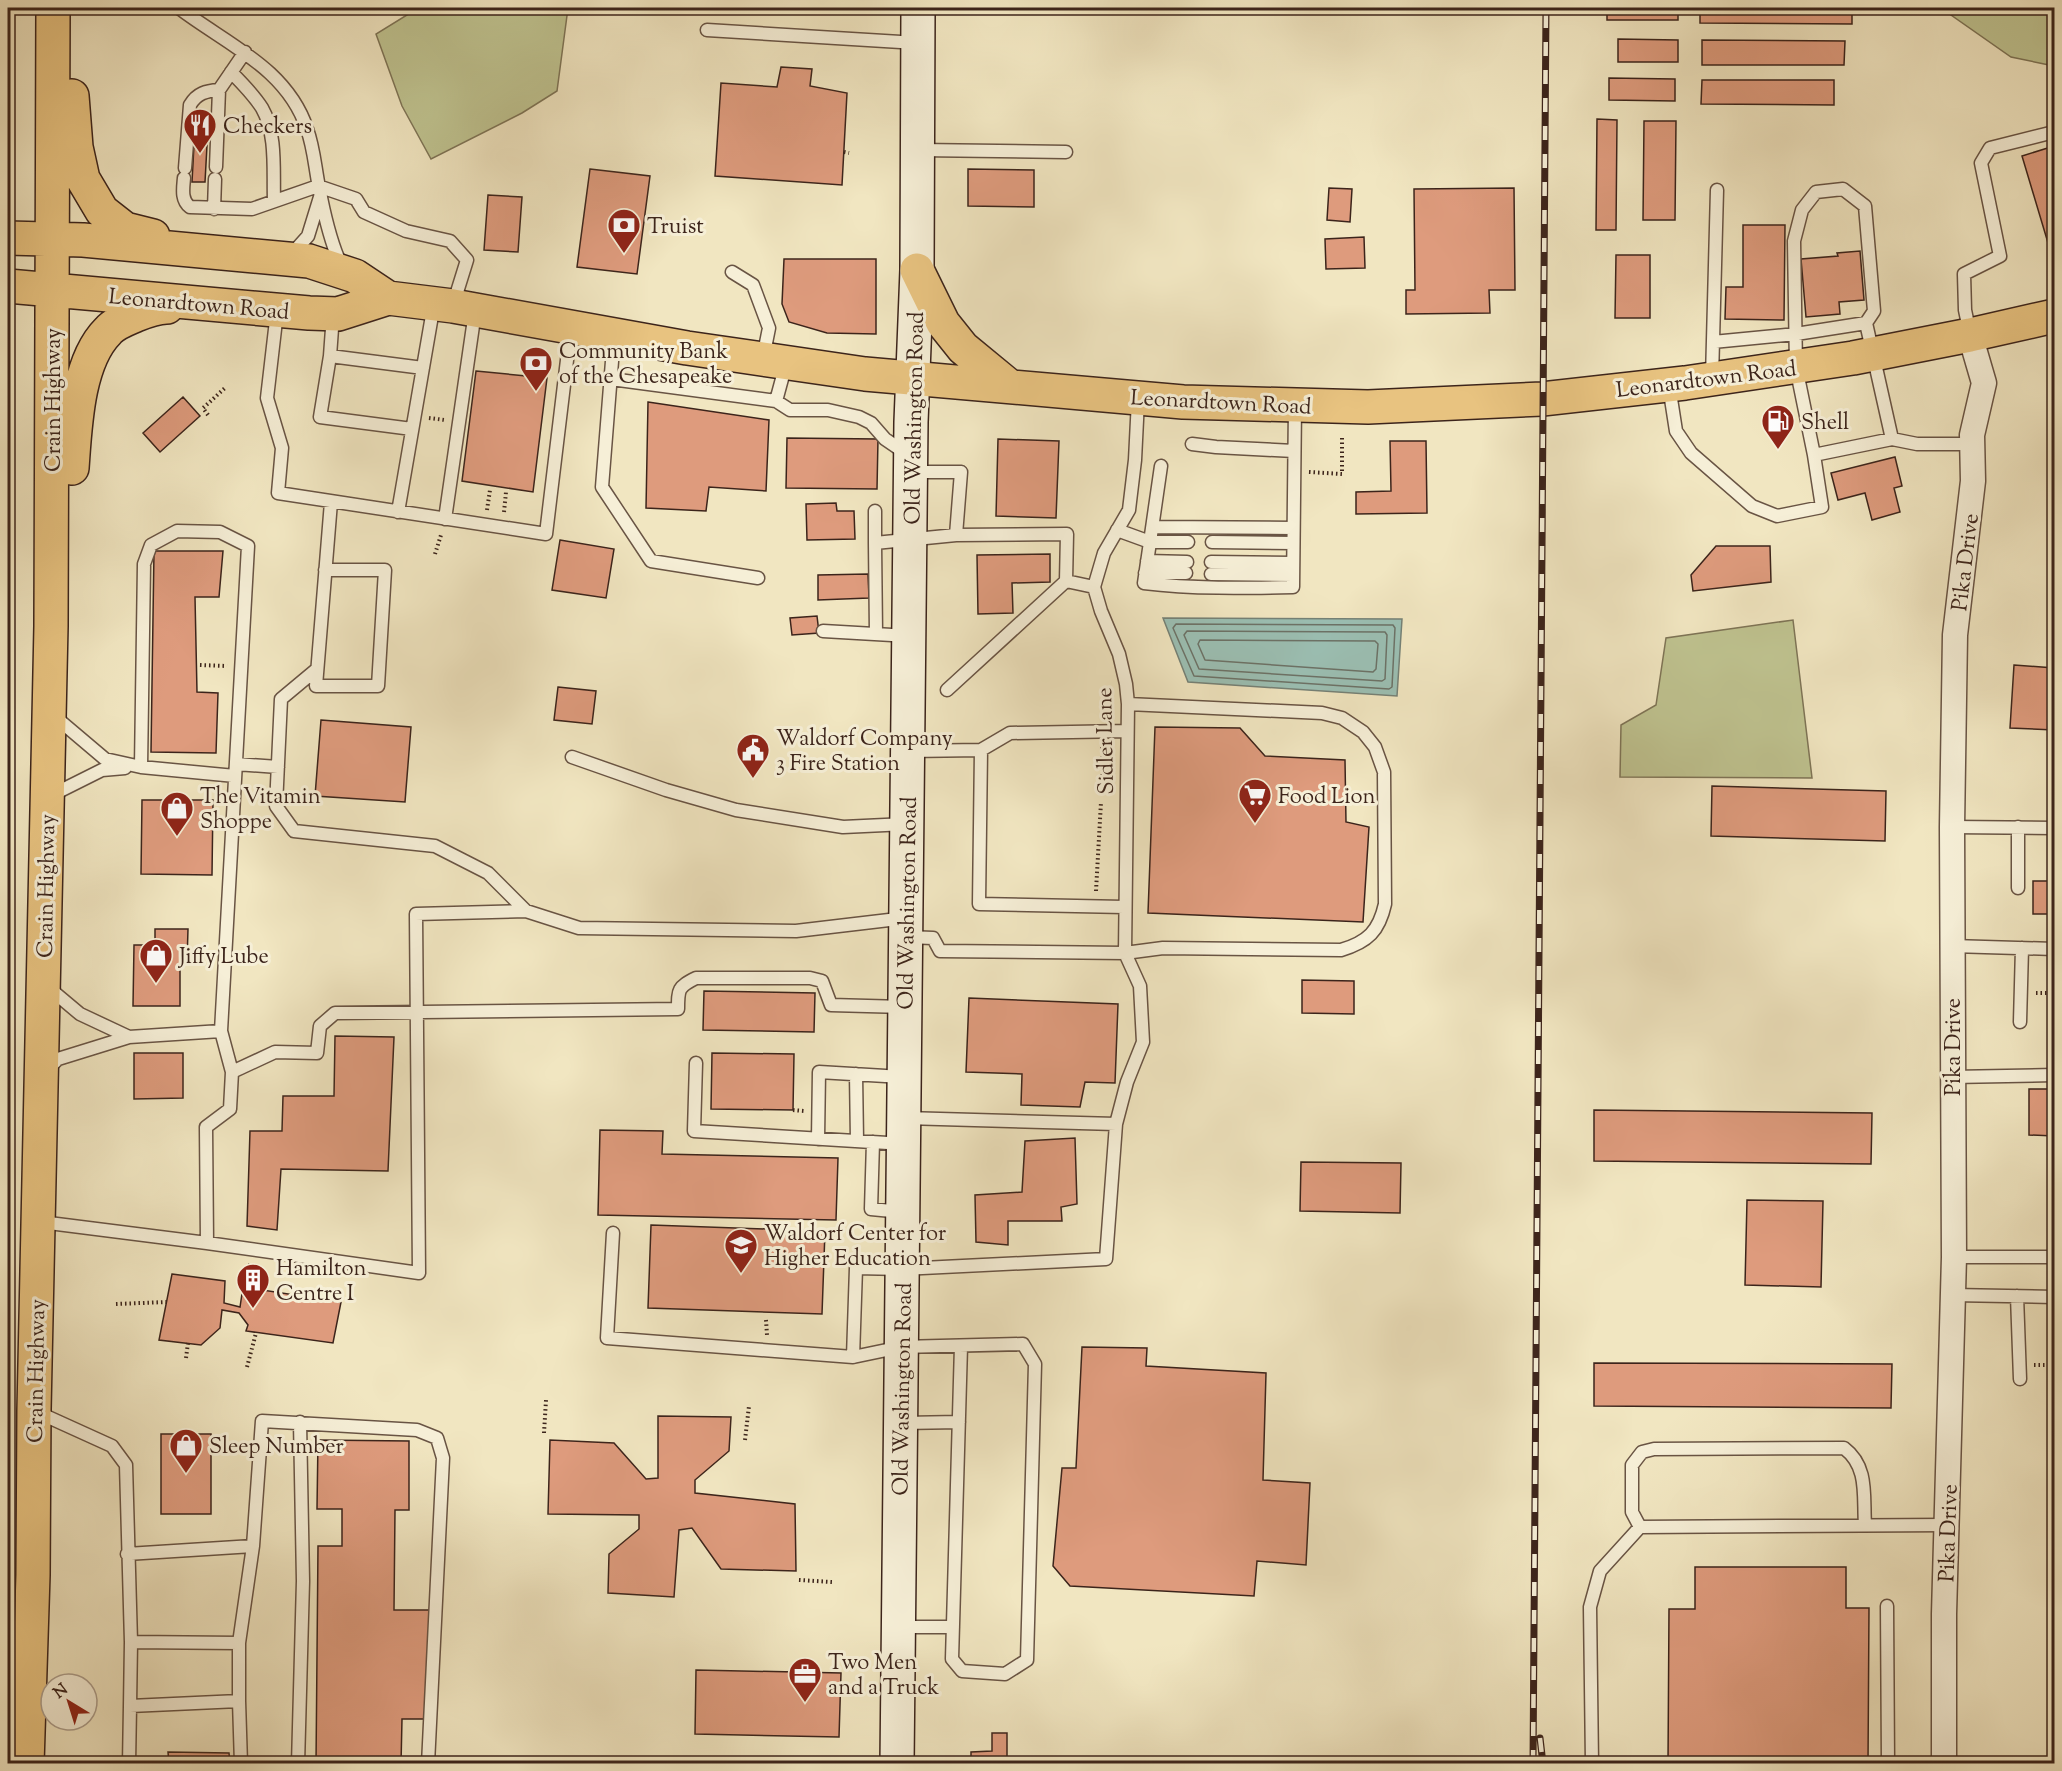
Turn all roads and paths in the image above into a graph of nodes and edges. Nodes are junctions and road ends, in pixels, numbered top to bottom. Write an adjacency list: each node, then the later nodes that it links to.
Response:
1 (53, 8): 18 (highway, Crain Highway)
2 (63, 8): 19 (highway)
3 (179, 8): 7 (lane)
4 (918, 8): 6 (main road, Old Washington Road)
5 (707, 30): 6 (lane)
6 (918, 43): 11 (main road, Old Washington Road)
7 (245, 52): 8 (lane); 14 (lane)
8 (231, 72): 9 (lane); 15 (lane)
9 (219, 90): 16 (lane); 16 (lane)
10 (2055, 132): 36 (lane)
11 (917, 150): 12 (lane); 21 (main road, Old Washington Road)
12 (1066, 152)
13 (1718, 190): 37 (lane)
14 (320, 191): 15 (lane); 20 (lane); 22 (lane); 28 (lane)
15 (274, 200): 16 (lane)
16 (214, 209)
17 (8, 238): 18 (highway, Leonardtown Road)
18 (52, 239): 19 (highway, Leonardtown Road); 25 (highway, Crain Highway)
19 (222, 253): 20 (highway, Leonardtown Road)
20 (287, 259): 22 (highway, Leonardtown Road)
21 (917, 270): 44 (main road, Old Washington Road); 46 (highway)
22 (344, 272): 26 (highway, Leonardtown Road)
23 (732, 272): 40 (lane)
24 (8, 286): 25 (highway, Leonardtown Road)
25 (52, 290): 27 (highway, Leonardtown Road); 101 (highway, Crain Highway)
26 (388, 298): 28 (highway, Leonardtown Road); 30 (highway, Leonardtown Road)
27 (221, 306): 29 (highway, Leonardtown Road); 95 (highway)
28 (454, 307): 33 (highway, Leonardtown Road); 42 (lane); 68 (lane)
29 (277, 311): 30 (highway, Leonardtown Road); 65 (lane)
30 (334, 313): 39 (lane)
31 (2055, 316): 36 (highway, Leonardtown Road)
32 (1866, 322): 35 (lane); 35 (lane); 38 (lane)
33 (571, 327): 34 (highway, Leonardtown Road); 68 (lane)
34 (614, 334): 40 (highway, Leonardtown Road); 43 (lane)
35 (1796, 334): 37 (lane); 41 (lane)
36 (1970, 335): 38 (highway, Leonardtown Road); 59 (street, Pika Drive)
37 (1713, 342): 45 (lane)
38 (1872, 354): 41 (highway, Leonardtown Road); 57 (lane)
39 (330, 356): 42 (lane); 55 (lane)
40 (775, 361): 44 (highway, Leonardtown Road); 50 (lane)
41 (1796, 367): 45 (highway, Leonardtown Road); 61 (lane)
42 (423, 368): 53 (lane)
43 (611, 378): 50 (lane); 84 (lane)
44 (912, 379): 46 (highway, Leonardtown Road); 62 (main road, Old Washington Road)
45 (1712, 380): 47 (highway, Leonardtown Road)
46 (1008, 385): 49 (highway, Leonardtown Road)
47 (1669, 385): 51 (highway, Leonardtown Road); 61 (lane)
48 (225, 388): 52 (path)
49 (1138, 398): 51 (highway, Leonardtown Road); 71 (lane)
50 (776, 401): 62 (lane)
51 (1295, 405): 60 (lane)
52 (208, 415)
53 (414, 416): 54 (path); 55 (lane)
54 (455, 422)
55 (412, 429): 67 (lane)
56 (1342, 438): 64 (path)
57 (1892, 440): 59 (lane); 61 (lane)
58 (1192, 444): 60 (lane)
59 (1972, 444): 109 (street, Pika Drive)
60 (1294, 451): 64 (lane)
61 (1814, 455)
62 (910, 464): 72 (lane); 73 (main road, Old Washington Road)
63 (1161, 466): 69 (lane)
64 (1294, 471): 70 (lane)
65 (330, 502): 67 (lane); 83 (lane)
66 (875, 511): 76 (lane)
67 (398, 512): 68 (lane)
68 (445, 519)
69 (1153, 527): 70 (lane); 74 (lane)
70 (1293, 528): 78 (lane)
71 (1117, 530): 74 (lane); 86 (lane)
72 (956, 535): 73 (lane); 85 (lane)
73 (910, 539): 76 (lane); 89 (main road, Old Washington Road)
74 (1150, 542): 75 (lane); 79 (lane)
75 (1188, 542)
76 (875, 543): 88 (lane)
77 (1212, 543): 78 (lane)
78 (1293, 543): 82 (lane)
79 (1146, 567): 80 (lane); 82 (lane)
80 (1186, 567)
81 (1211, 568): 82 (lane)
82 (1293, 569)
83 (325, 570): 92 (lane); 92 (lane)
84 (758, 578)
85 (1066, 581): 86 (lane); 93 (lane)
86 (1094, 587): 94 (lane, Sidler Lane)
87 (823, 631): 88 (lane)
88 (876, 634): 89 (lane)
89 (909, 636): 99 (main road, Old Washington Road)
90 (200, 665): 91 (path)
91 (242, 667): 102 (lane); 104 (lane)
92 (317, 669): 103 (lane)
93 (947, 690)
94 (1128, 704): 96 (lane, Sidler Lane); 120 (lane)
95 (51, 713): 101 (highway); 102 (lane)
96 (1127, 731): 97 (lane); 114 (lane, Sidler Lane)
97 (1101, 732): 98 (lane); 105 (path)
98 (981, 750): 99 (lane); 113 (lane)
99 (908, 751): 108 (main road, Old Washington Road)
100 (572, 757): 108 (lane)
101 (47, 760): 106 (highway, Crain Highway)
102 (141, 767): 104 (lane); 106 (lane)
103 (278, 767): 104 (lane); 115 (lane)
104 (236, 770): 125 (lane)
105 (1102, 780)
106 (46, 798): 121 (highway, Crain Highway)
107 (1101, 802): 113 (path)
108 (907, 824): 116 (main road, Old Washington Road)
109 (1952, 827): 110 (lane); 117 (street, Pika Drive)
110 (2018, 828): 111 (lane); 112 (lane)
111 (2055, 828)
112 (2018, 888)
113 (1095, 906): 114 (lane)
114 (1125, 907): 120 (lane, Sidler Lane)
115 (526, 911): 116 (lane); 123 (lane)
116 (906, 927): 120 (lane); 122 (main road, Old Washington Road)
117 (1952, 946): 118 (lane); 133 (street, Pika Drive)
118 (2022, 948): 119 (lane); 124 (lane)
119 (2055, 948)
120 (1125, 953): 134 (lane)
121 (43, 983): 126 (lane); 131 (highway, Crain Highway)
122 (905, 1007): 123 (lane); 132 (main road, Old Washington Road)
123 (416, 1012): 128 (lane); 140 (lane)
124 (2020, 1022)
125 (221, 1031): 126 (lane); 128 (lane)
126 (129, 1037): 131 (lane)
127 (696, 1063): 136 (lane)
128 (232, 1072): 140 (lane)
129 (856, 1074): 132 (lane); 136 (lane); 137 (lane)
130 (2055, 1075): 133 (lane)
131 (41, 1076): 138 (highway, Crain Highway)
132 (904, 1077): 135 (main road, Old Washington Road)
133 (1952, 1077): 141 (street, Pika Drive)
134 (1116, 1124): 135 (lane); 144 (lane)
135 (894, 1135): 137 (lane); 144 (main road, Old Washington Road)
136 (818, 1139): 137 (lane)
137 (857, 1141)
138 (38, 1221): 140 (lane); 161 (highway, Crain Highway)
139 (613, 1233): 155 (lane)
140 (207, 1243)
141 (1954, 1257): 142 (lane); 146 (street, Pika Drive)
142 (2055, 1257)
143 (250, 1263): 145 (path)
144 (902, 1269): 154 (main road, Old Washington Road); 155 (lane)
145 (245, 1277)
146 (1953, 1295): 147 (lane); 168 (street, Pika Drive)
147 (2017, 1296): 148 (lane); 158 (lane)
148 (2055, 1297)
149 (167, 1302): 150 (path)
150 (116, 1304)
151 (256, 1333): 157 (path)
152 (188, 1343): 156 (path)
153 (961, 1346): 154 (lane); 163 (lane); 176 (lane)
154 (901, 1347): 155 (lane); 164 (main road, Old Washington Road)
155 (853, 1357)
156 (186, 1358)
157 (247, 1367)
158 (2020, 1379)
159 (546, 1400): 165 (path)
160 (749, 1406): 166 (path)
161 (34, 1410): 171 (lane); 181 (highway, Crain Highway)
162 (300, 1422): 170 (lane); 184 (lane); 185 (lane)
163 (959, 1422): 164 (lane); 176 (lane)
164 (901, 1423): 175 (main road, Old Washington Road)
165 (543, 1433)
166 (745, 1440)
167 (1865, 1525): 168 (lane); 169 (lane); 169 (lane)
168 (1947, 1525): 189 (street, Pika Drive)
169 (1640, 1527): 187 (lane)
170 (253, 1546): 171 (lane); 178 (lane)
171 (127, 1554): 177 (lane)
172 (799, 1580): 173 (path)
173 (832, 1582)
174 (1887, 1606): 188 (lane)
175 (899, 1627): 176 (lane); 186 (main road, Old Washington Road)
176 (953, 1627)
177 (131, 1642): 178 (lane); 180 (lane)
178 (240, 1642): 179 (lane)
179 (239, 1701): 180 (lane); 183 (lane)
180 (130, 1706): 182 (lane)
181 (27, 1764)
182 (129, 1764)
183 (241, 1764)
184 (298, 1764)
185 (428, 1764)
186 (897, 1764)
187 (1592, 1764)
188 (1888, 1764)
189 (1944, 1764)

